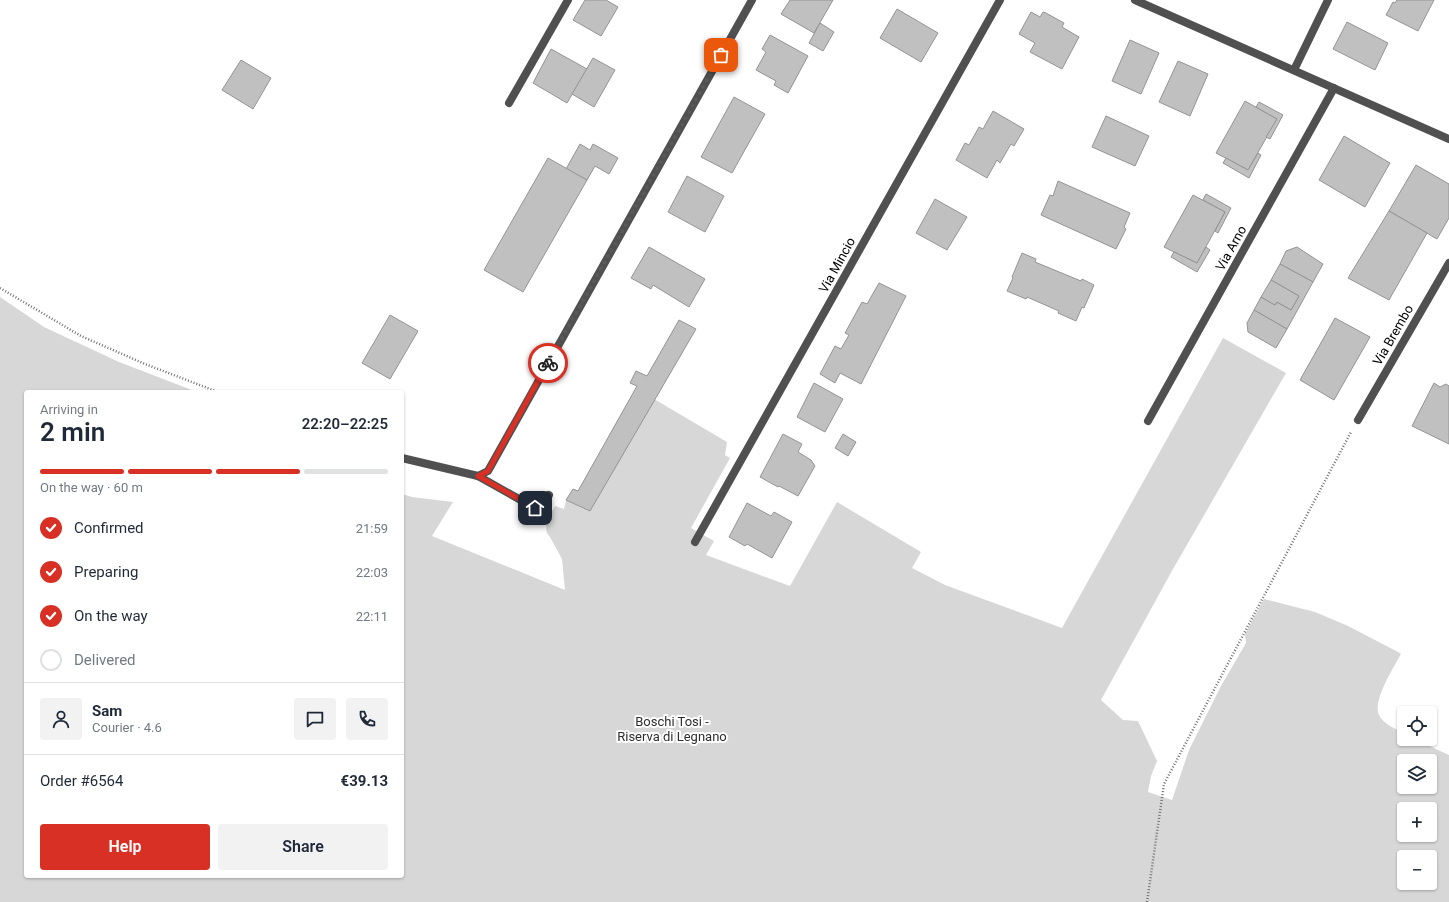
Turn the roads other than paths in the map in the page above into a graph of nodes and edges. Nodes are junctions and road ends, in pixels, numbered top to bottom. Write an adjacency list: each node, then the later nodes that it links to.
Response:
1 (568, 0): 8 (street)
2 (752, 0): 14 (street)
3 (1000, 0): 16 (street, Via Mincio)
4 (1135, 0): 6 (street)
5 (1328, 0): 6 (street)
6 (1294, 70): 7 (street)
7 (1334, 88): 9 (street); 11 (street, Via Arno)
8 (509, 103)
9 (1449, 139)
10 (1449, 263): 12 (street, Via Brembo)
11 (1148, 420)
12 (1358, 420)
13 (404, 458): 14 (street)
14 (478, 476): 15 (street)
15 (549, 495)
16 (695, 542)

